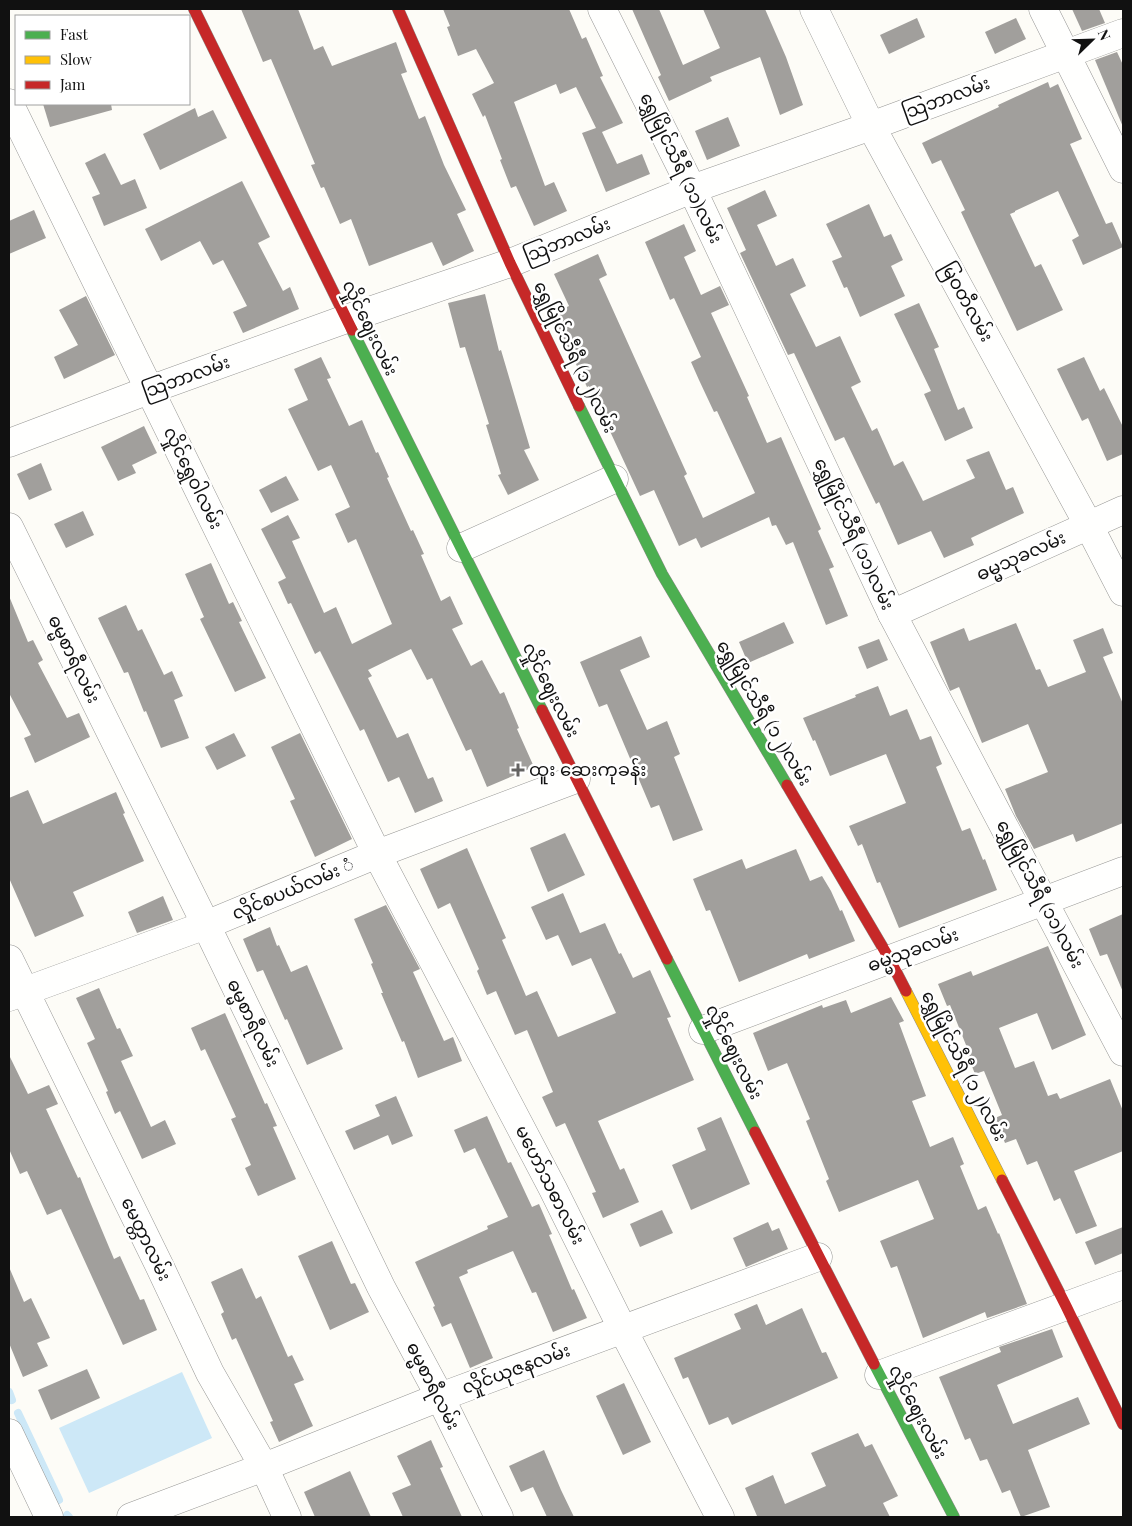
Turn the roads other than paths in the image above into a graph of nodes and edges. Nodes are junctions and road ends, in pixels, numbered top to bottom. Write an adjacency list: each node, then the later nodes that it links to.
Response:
1 (194, 9): 13 (street, လှိုင်ဈေးလမ်း)
2 (398, 9): 12 (street, ရွှေမြိုင်သီရီ (၁၂)လမ်း)
3 (602, 9): 11 (street, ရွှေမြိုင်သီရီ (၁၁)လမ်း)
4 (814, 9): 9 (street, မြဝတီလမ်း)
5 (1044, 9): 7 (street)
6 (1123, 33): 7 (street, သြဘာလမ်း)
7 (1066, 54): 9 (street, သြဘာလမ်း); 10 (street)
8 (9, 103): 14 (street, လှိုင်ရွှေဝါလမ်း)
9 (871, 126): 11 (street, သြဘာလမ်း); 18 (street, မြဝတီလမ်း)
10 (1123, 169)
11 (692, 189): 12 (street, သြဘာလမ်း); 22 (street, ရွှေမြိုင်သီရီ (၁၁)လမ်း)
12 (510, 263): 13 (street, သြဘာလမ်း); 16 (street, ရွှေမြိုင်သီရီ (၁၂)လမ်း)
13 (346, 320): 14 (street, သြဘာလမ်း); 20 (street, လှိုင်ဈေးလမ်း)
14 (149, 390): 15 (street, သြဘာလမ်း); 24 (street, လှိုင်ရွှေဝါလမ်း)
15 (9, 443)
16 (614, 480): 20 (street); 28 (street, ရွှေမြိုင်သီရီ (၁၂)လမ်း)
17 (1123, 510): 18 (street, ဓမ္မသုခလမ်း)
18 (1089, 526): 21 (street, မြဝတီလမ်း); 22 (street, ဓမ္မသုခလမ်း)
19 (9, 527): 27 (street, ဓမ္မစာရီလမ်း)
20 (461, 548): 23 (street, လှိုင်ဈေးလမ်း)
21 (1123, 592)
22 (892, 614): 26 (street, ရွှေမြိုင်သီရီ (၁၁)လမ်း)
23 (576, 779): 24 (street, လှိုင်စပယ်လမ်း ံ); 31 (street, လှိုင်ဈေးလမ်း)
24 (377, 854): 27 (street, လှိုင်စပယ်လမ်း ံ); 36 (street, မဟော်သဓာလမ်း)
25 (1123, 871): 26 (street, ဓမ္မသုခလမ်း)
26 (1044, 901): 28 (street, ဓမ္မသုခလမ်း); 32 (street, ရွှေမြိုင်သီရီ (၁၁)လမ်း)
27 (206, 925): 30 (street, လှိုင်စပယ်လမ်း ံ); 38 (street, ဓမ္မစာရီလမ်း)
28 (889, 958): 31 (street, ဓမ္မသုခလမ်း); 35 (street, ရွှေမြိုင်သီရီ (၁၂)လမ်း)
29 (9, 959): 30 (street, မေတ္တာလမ်း)
30 (17, 994): 41 (street, မေတ္တာလမ်း)
31 (703, 1030): 33 (street, လှိုင်ဈေးလမ်း)
32 (1123, 1052)
33 (818, 1257): 36 (street, လှိုင်ယုဇနလမ်း); 37 (street, လှိုင်ဈေးလမ်း)
34 (1123, 1285): 35 (street)
35 (1066, 1306): 37 (street); 39 (street, ရွှေမြိုင်သီရီ (၁၂)လမ်း)
36 (623, 1330): 38 (street, လှိုင်ယုဇနလမ်း); 46 (street, မဟော်သဓာလမ်း)
37 (879, 1375): 47 (street, လှိုင်ဈေးလမ်း)
38 (440, 1398): 41 (street, လှိုင်ယုဇနလမ်း); 45 (street, ဓမ္မစာရီလမ်း)
39 (1123, 1424)
40 (9, 1433): 42 (street)
41 (264, 1467): 43 (street, လှိုင်ယုဇနလမ်း); 44 (street, မေတ္တာလမ်း)
42 (49, 1517)
43 (131, 1517)
44 (288, 1517)
45 (499, 1517)
46 (720, 1517)
47 (954, 1517)

